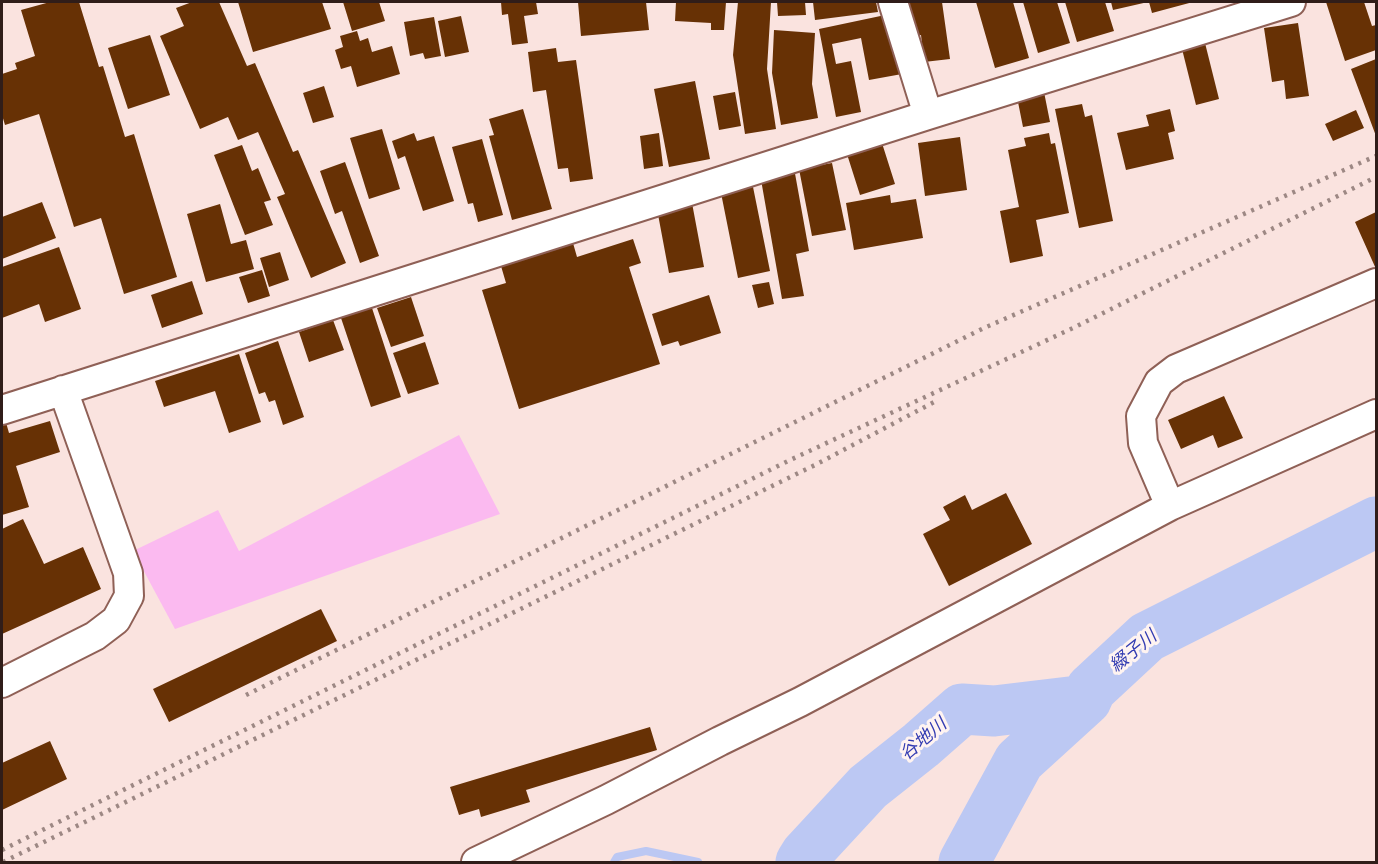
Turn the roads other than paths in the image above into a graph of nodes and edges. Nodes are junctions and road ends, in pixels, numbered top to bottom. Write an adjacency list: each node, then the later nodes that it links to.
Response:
1 (893, 2): 3 (street)
2 (1291, 2): 3 (street)
3 (928, 115): 5 (street)
4 (1377, 283): 8 (street)
5 (63, 390): 6 (street); 9 (street)
6 (3, 407)
7 (1377, 414): 8 (street)
8 (1170, 506): 10 (street)
9 (2, 683)
10 (476, 862)

